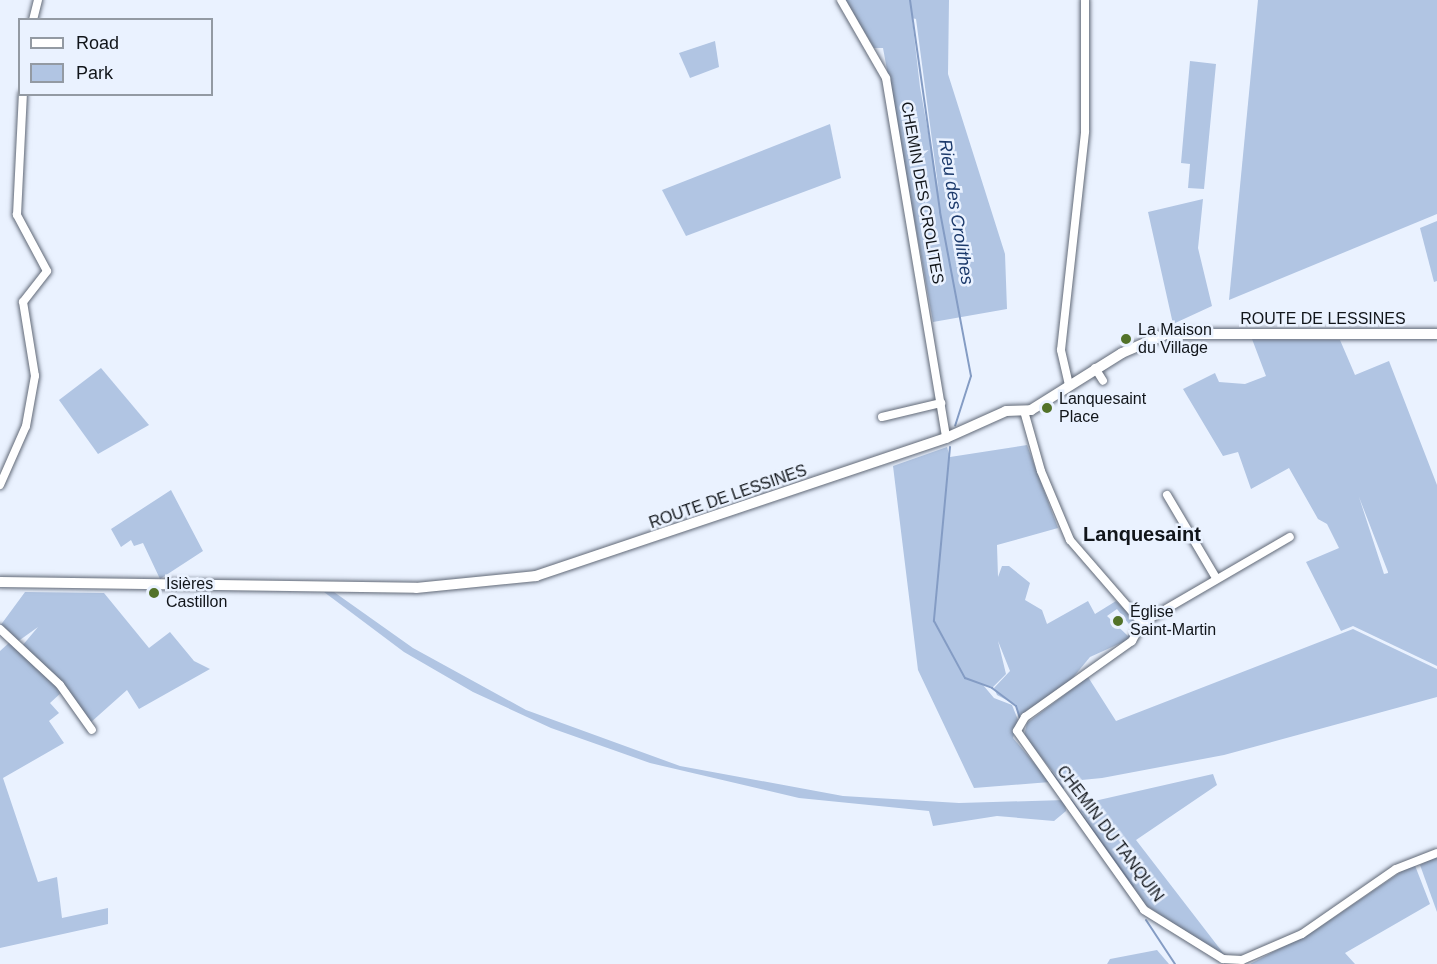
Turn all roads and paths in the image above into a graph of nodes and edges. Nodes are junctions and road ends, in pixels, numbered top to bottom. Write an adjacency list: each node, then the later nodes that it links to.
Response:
1 (38, 0): 4 (street)
2 (841, 0): 10 (street, CHEMIN DES CROLITES)
3 (1085, 0): 9 (street)
4 (34, 18)
5 (23, 96): 14 (street)
6 (1437, 333): 7 (main road, ROUTE DE LESSINES)
7 (1095, 368): 8 (street); 9 (main road, ROUTE DE LESSINES)
8 (1103, 381)
9 (1069, 385): 11 (main road, ROUTE DE LESSINES)
10 (941, 403): 12 (street); 13 (street, CHEMIN DES CROLITES)
11 (1024, 411): 13 (main road, ROUTE DE LESSINES); 19 (street)
12 (882, 417)
13 (946, 438): 18 (main road, ROUTE DE LESSINES)
14 (0, 484)
15 (1167, 495): 17 (street)
16 (1290, 537): 17 (street)
17 (1216, 578): 19 (street)
18 (0, 582)
19 (1142, 623): 22 (street, CHEMIN DU TANQUIN)
20 (0, 629): 21 (street)
21 (92, 730)
22 (1437, 853)

